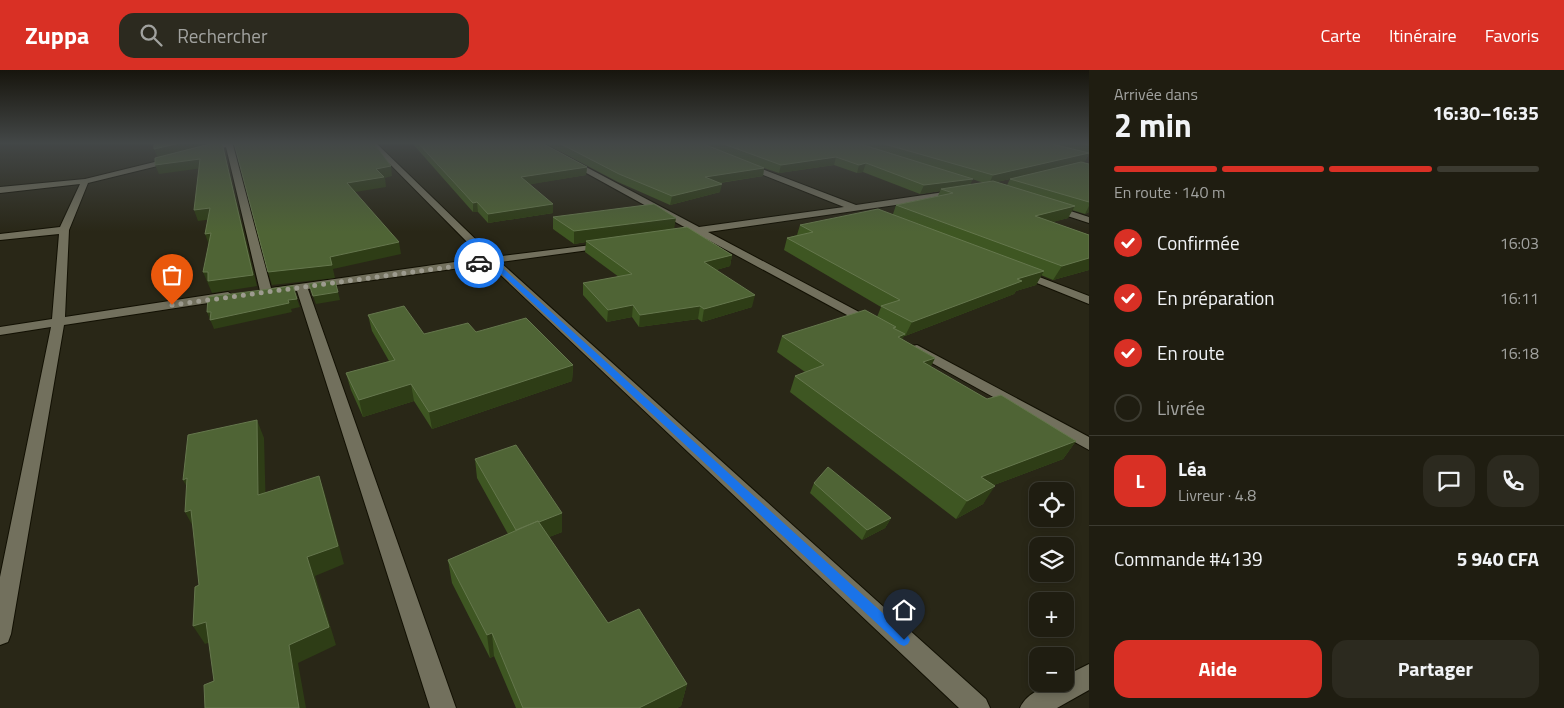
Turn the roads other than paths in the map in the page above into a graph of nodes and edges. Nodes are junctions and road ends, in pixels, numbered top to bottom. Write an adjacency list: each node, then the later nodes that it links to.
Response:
1 (121, 173): 6 (street)
2 (237, 173): 20 (street)
3 (402, 173): 18 (street)
4 (591, 173): 14 (street)
5 (765, 173): 10 (street)
6 (85, 182): 7 (street); 13 (street)
7 (0, 190)
8 (969, 191): 10 (street)
9 (1043, 206): 12 (street)
10 (855, 208): 11 (street); 14 (street)
11 (873, 215)
12 (1089, 220)
13 (64, 230): 16 (street); 23 (street)
14 (700, 231): 15 (street); 24 (street)
15 (662, 236)
16 (0, 237)
17 (615, 243): 18 (street)
18 (492, 261): 20 (street); 31 (street)
19 (1008, 268): 22 (street)
20 (302, 288): 30 (street)
21 (236, 295): 23 (street)
22 (1089, 300)
23 (58, 322): 25 (street); 28 (street)
24 (882, 330)
25 (0, 331)
26 (908, 344): 27 (street)
27 (1089, 444)
28 (0, 634)
29 (1089, 676): 32 (street)
30 (443, 708)
31 (977, 708)
32 (1033, 708)

